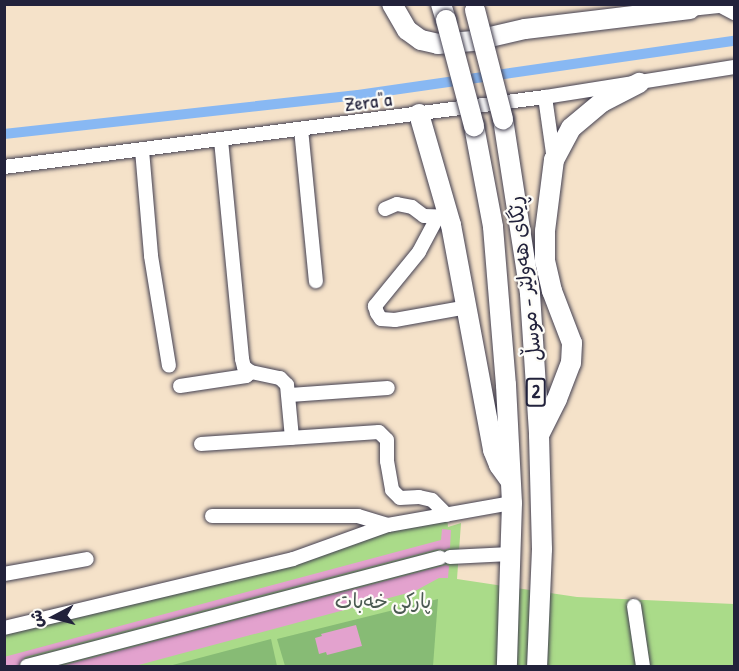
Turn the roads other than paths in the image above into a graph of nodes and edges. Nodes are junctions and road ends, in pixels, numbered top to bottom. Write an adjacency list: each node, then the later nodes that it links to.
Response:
1 (392, 4): 4 (highway)
2 (670, 4): 4 (highway)
3 (475, 7): 25 (highway, ڕێگای هەولێر - موسڵ / 2, bridge)
4 (690, 9): 5 (street)
5 (734, 11)
6 (443, 12): 28 (highway, ڕێگای هەولێر - موسڵ / 2, bridge)
7 (735, 67): 8 (street, Zera"a)
8 (639, 83): 9 (street, Zera"a); 14 (highway)
9 (545, 97): 10 (street, Zera"a); 14 (street)
10 (418, 114): 11 (street, Zera"a); 17 (highway)
11 (301, 129): 12 (street, Zera"a); 18 (street)
12 (221, 140): 13 (street, Zera"a); 21 (street)
13 (142, 150): 15 (street, Zera"a); 20 (street)
14 (554, 160): 25 (highway)
15 (4, 167)
16 (385, 209): 17 (street)
17 (443, 217): 19 (highway); 19 (street)
18 (316, 281)
19 (467, 307): 28 (highway)
20 (169, 366)
21 (250, 372): 22 (street); 24 (street)
22 (180, 386)
23 (388, 387): 24 (street)
24 (290, 395): 26 (street)
25 (539, 435): 40 (highway, ڕێگای هەولێر - موسڵ / 2)
26 (292, 438): 27 (street); 30 (street)
27 (201, 444)
28 (511, 482): 29 (highway, ڕێگای هەولێر - موسڵ / 2)
29 (512, 503): 30 (street); 33 (highway, ڕێگای هەولێر - موسڵ / 2)
30 (447, 515): 32 (street)
31 (212, 516): 32 (street)
32 (388, 525): 37 (street)
33 (510, 555): 38 (street); 39 (highway, ڕێگای هەولێر - موسڵ / 2)
34 (87, 559): 35 (street)
35 (4, 574)
36 (634, 606): 41 (street)
37 (4, 628)
38 (27, 666)
39 (507, 666)
40 (537, 666)
41 (644, 666)

